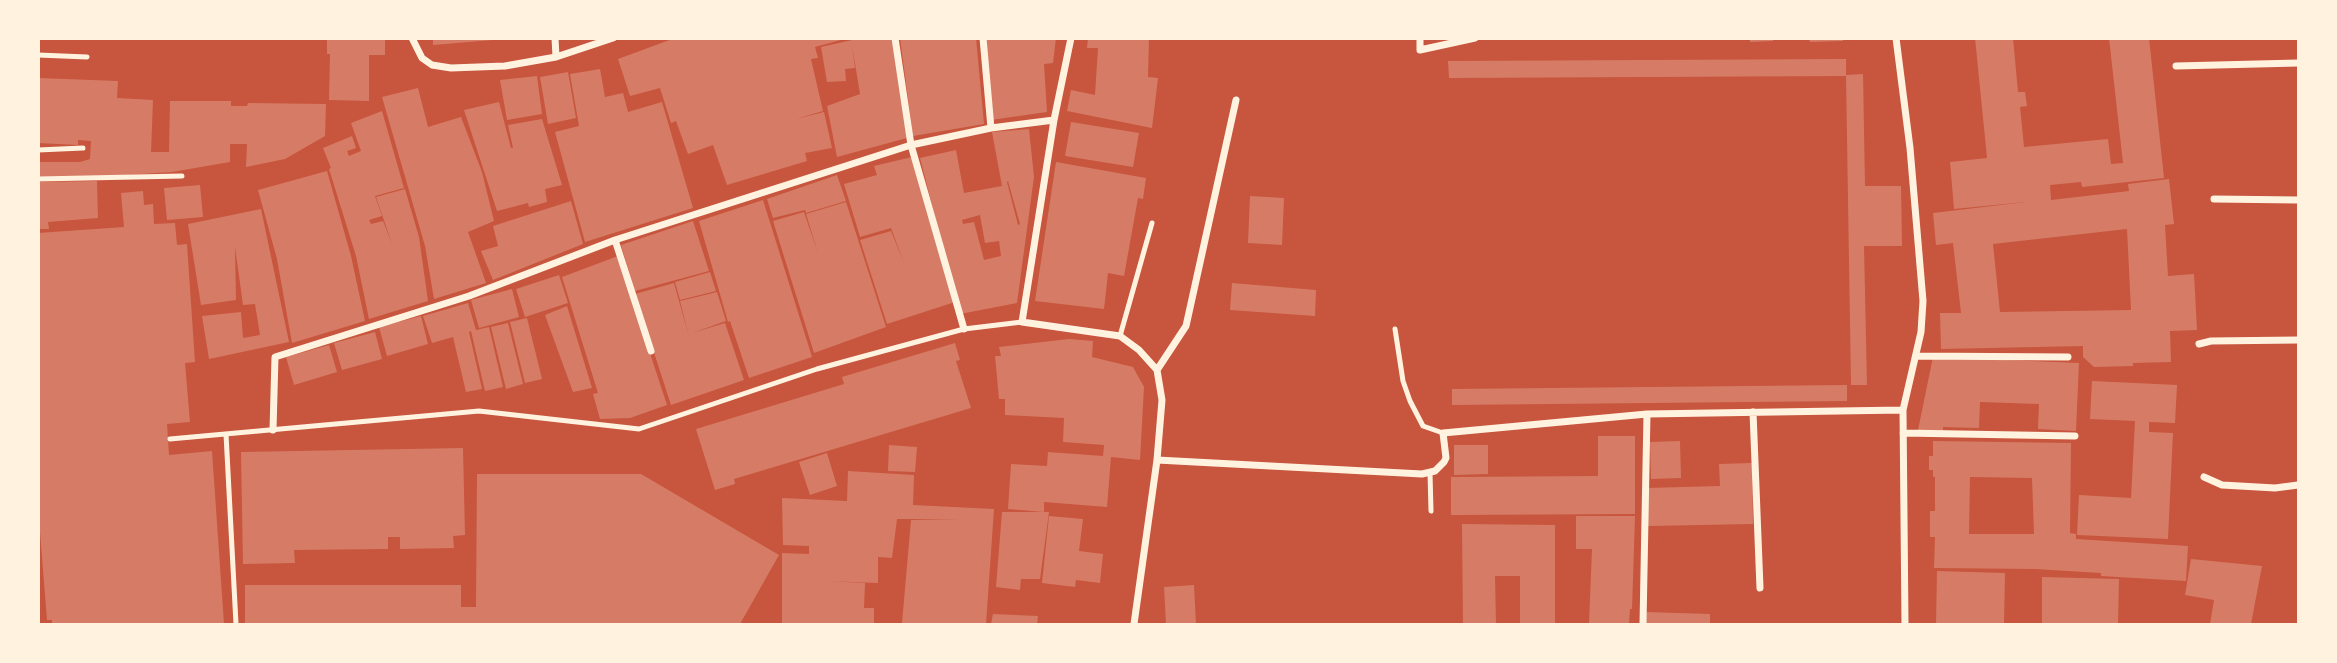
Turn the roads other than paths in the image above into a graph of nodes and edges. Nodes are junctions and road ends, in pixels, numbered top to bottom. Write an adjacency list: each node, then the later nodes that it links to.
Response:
1 (412, 38): 12 (street)
2 (555, 38): 12 (street)
3 (613, 38): 12 (street)
4 (895, 38): 18 (street)
5 (983, 38): 17 (street)
6 (1071, 38): 16 (street)
7 (1420, 38): 8 (street)
8 (1475, 38)
9 (1896, 38): 34 (street)
10 (38, 55): 11 (lane)
11 (86, 57)
12 (556, 57)
13 (2298, 63): 14 (street)
14 (2176, 66)
15 (1236, 100): 36 (street)
16 (1054, 120): 17 (street); 27 (street)
17 (991, 128): 18 (street)
18 (911, 145): 26 (street); 28 (street)
19 (83, 148): 20 (lane)
20 (38, 150)
21 (182, 176): 22 (lane)
22 (38, 179)
23 (2214, 199): 24 (street)
24 (2298, 200)
25 (1152, 223): 30 (lane)
26 (615, 240): 33 (street); 40 (street)
27 (1022, 323): 28 (lane); 30 (street)
28 (964, 329): 40 (lane)
29 (1395, 329): 41 (lane)
30 (1120, 336): 36 (street)
31 (2298, 340): 32 (street)
32 (2199, 344)
33 (651, 351)
34 (1916, 356): 35 (street); 37 (street)
35 (2068, 357)
36 (1157, 370): 46 (street)
37 (1903, 410): 38 (street); 42 (street)
38 (1753, 412): 39 (street); 51 (street)
39 (1647, 414): 41 (street); 54 (street)
40 (273, 430): 43 (lane)
41 (1443, 433): 47 (street)
42 (1903, 433): 44 (street); 55 (street)
43 (226, 434): 45 (lane); 52 (lane)
44 (2075, 436)
45 (170, 439)
46 (1157, 460): 47 (street); 53 (street)
47 (1430, 473): 50 (lane)
48 (2204, 477): 49 (street)
49 (2298, 485)
50 (1431, 511)
51 (1760, 588)
52 (236, 625)
53 (1134, 625)
54 (1643, 625)
55 (1905, 625)

